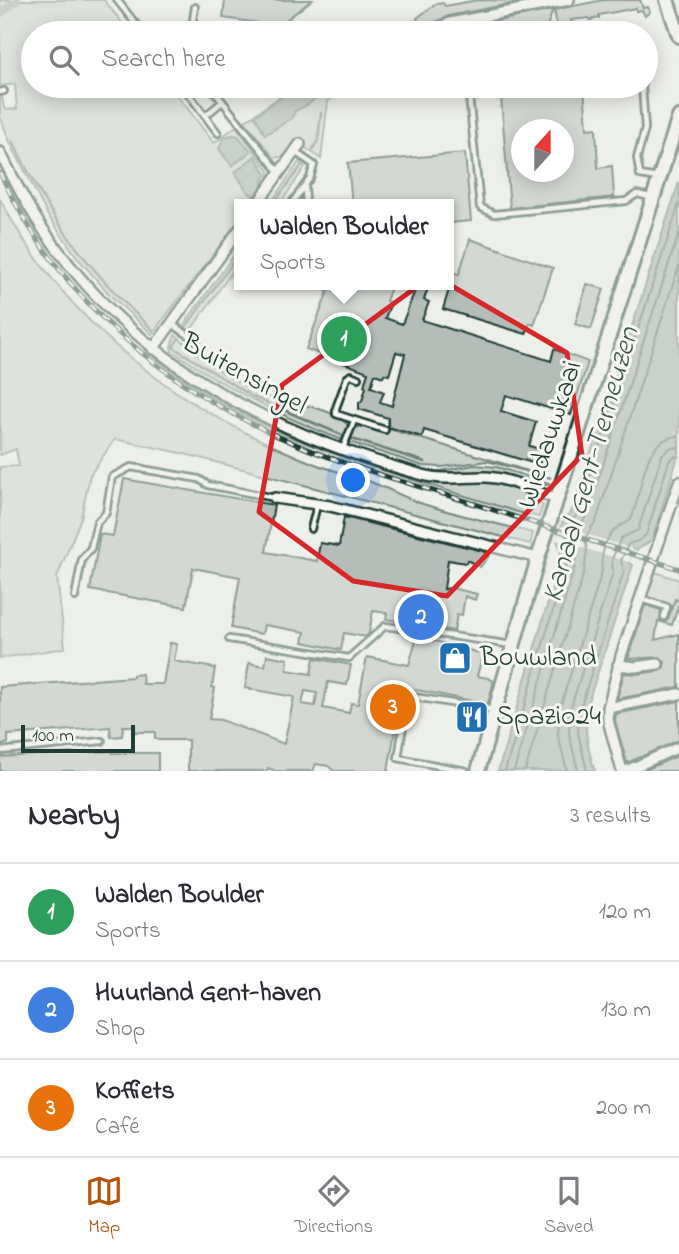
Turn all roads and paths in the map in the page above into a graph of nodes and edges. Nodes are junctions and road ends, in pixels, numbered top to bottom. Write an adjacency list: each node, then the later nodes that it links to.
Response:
1 (117, 0): 5 (lane)
2 (569, 0): 7 (street)
3 (667, 0): 8 (main road)
4 (195, 7): 6 (lane)
5 (134, 21)
6 (193, 21)
7 (460, 21)
8 (679, 36)
9 (192, 98): 14 (lane)
10 (219, 98): 13 (lane)
11 (469, 98): 22 (lane)
12 (643, 98): 20 (lane)
13 (222, 102): 14 (lane); 19 (lane)
14 (205, 116): 16 (lane)
15 (679, 117): 20 (main road, Wiedauwkaai)
16 (218, 133)
17 (297, 148): 19 (street); 21 (lane)
18 (0, 152): 29 (street, Buitensingel)
19 (279, 173): 23 (street)
20 (659, 178): 22 (main road, Wiedauwkaai)
21 (304, 184): 24 (lane); 25 (lane)
22 (653, 198): 36 (main road, Wiedauwkaai)
23 (261, 199)
24 (294, 199)
25 (306, 199)
26 (234, 236): 27 (street)
27 (172, 324): 28 (lane); 29 (street)
28 (197, 341)
29 (159, 342): 33 (street, Buitensingel)
30 (358, 378): 31 (lane, Buitensingel)
31 (354, 421): 32 (lane, Buitensingel); 33 (lane)
32 (385, 430)
33 (343, 449): 36 (street, Buitensingel)
34 (679, 482): 41 (street)
35 (275, 498): 37 (street); 40 (lane)
36 (557, 499): 39 (main road, Wiedauwkaai)
37 (317, 504): 38 (lane); 39 (street)
38 (311, 529)
39 (538, 558): 44 (main road, Wiedauwkaai)
40 (75, 597)
41 (640, 599): 42 (lane); 46 (street)
42 (664, 617)
43 (229, 639): 44 (lane)
44 (513, 646): 49 (main road, Wiedauwkaai)
45 (658, 664): 46 (street)
46 (618, 665): 48 (street)
47 (679, 694): 48 (street)
48 (608, 708): 55 (street)
49 (496, 711): 53 (lane); 54 (main road, Wiedauwkaai)
50 (102, 741): 52 (lane)
51 (679, 747): 55 (street)
52 (0, 751)
53 (466, 771)
54 (478, 771)
55 (624, 771)

